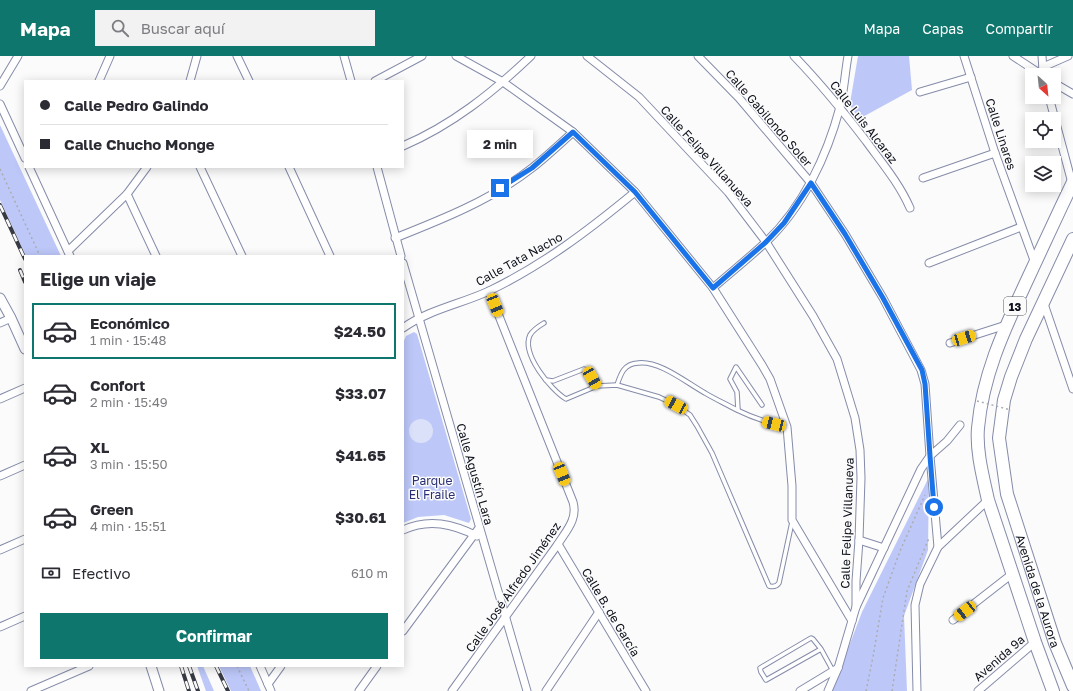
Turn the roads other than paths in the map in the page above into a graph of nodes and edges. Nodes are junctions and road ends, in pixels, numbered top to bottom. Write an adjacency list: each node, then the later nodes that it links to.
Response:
1 (18, 56): 26 (street)
2 (110, 56): 20 (street)
3 (197, 56): 21 (street)
4 (237, 56): 22 (street)
5 (344, 56): 23 (street)
6 (422, 56): 24 (street)
7 (456, 56): 25 (street)
8 (531, 56): 25 (street)
9 (586, 56): 51 (street, Calle Felipe Villanueva)
10 (698, 56): 44 (street, Calle Gabilondo Soler)
11 (794, 56): 32 (street, Calle Luis Alcaraz)
12 (848, 56): 32 (street)
13 (964, 56): 19 (street, Calle Linares)
14 (1013, 56): 18 (street)
15 (1042, 56): 17 (street)
16 (1068, 56): 17 (street)
17 (1043, 67)
18 (1032, 68)
19 (971, 77): 28 (street); 35 (street, Calle Linares)
20 (99, 80)
21 (190, 80)
22 (249, 80)
23 (351, 80)
24 (377, 80)
25 (503, 82): 33 (street); 34 (street)
26 (0, 86)
27 (1061, 87): 29 (street)
28 (920, 92)
29 (1073, 94)
30 (0, 104): 36 (street)
31 (1051, 104): 43 (street)
32 (840, 107): 44 (street); 47 (street, Calle Luis Alcaraz)
33 (573, 132): 45 (street); 49 (street)
34 (404, 146)
35 (995, 153): 42 (street); 48 (street, Calle Linares)
36 (24, 156)
37 (146, 168): 46 (street)
38 (200, 168): 54 (street)
39 (289, 168): 55 (street)
40 (377, 168): 49 (street)
41 (32, 169): 52 (street)
42 (923, 178)
43 (1073, 182): 58 (main road, 13)
44 (811, 183): 51 (street); 82 (street, Calle Gabilondo Soler)
45 (635, 192): 60 (street); 61 (street, Calle Tata Nacho)
46 (127, 194): 52 (street); 53 (street)
47 (910, 208)
48 (1022, 228): 57 (street); 58 (street, Calle Linares)
49 (395, 238): 56 (street)
50 (1073, 239): 63 (main road, 13)
51 (766, 242): 60 (street); 92 (street, Calle Felipe Villanueva)
52 (69, 254)
53 (156, 255)
54 (242, 255)
55 (330, 255)
56 (401, 255)
57 (929, 263)
58 (1035, 263): 68 (main road, 13)
59 (404, 266): 65 (street, Calle Agustín Lara)
60 (713, 288): 81 (street)
61 (489, 291): 65 (street, Calle Tata Nacho); 93 (street, Calle José Alfredo Jiménez)
62 (0, 298): 64 (street)
63 (1044, 304): 76 (street); 115 (main road, Avenida de la Aurora / 13)
64 (11, 318): 66 (street); 71 (street)
65 (420, 318): 69 (street, Calle Tata Nacho); 87 (street, Calle Agustín Lara)
66 (0, 323)
67 (544, 323): 72 (lane)
68 (1006, 325): 70 (street); 85 (main road, 13)
69 (404, 327)
70 (950, 343)
71 (24, 347)
72 (546, 380): 74 (lane); 74 (lane)
73 (617, 385): 74 (lane); 79 (lane); 86 (lane)
74 (597, 386)
75 (24, 388): 77 (street)
76 (1073, 389)
77 (0, 399)
78 (762, 405): 79 (lane)
79 (738, 410): 81 (lane)
80 (960, 425): 82 (street)
81 (787, 427): 86 (street)
82 (930, 456): 94 (street, Calle Gabilondo Soler); 95 (street)
83 (24, 465): 84 (street)
84 (0, 476)
85 (988, 500): 94 (street); 97 (main road, Avenida de la Aurora / 13)
86 (792, 520): 103 (street)
87 (479, 528): 89 (street); 90 (street, Calle Agustín Lara)
88 (404, 530): 89 (street)
89 (474, 534): 90 (street); 105 (street)
90 (482, 539): 101 (street, Calle Agustín Lara)
91 (24, 540): 96 (street)
92 (859, 540): 95 (street); 98 (street, Calle Felipe Villanueva)
93 (558, 544): 99 (street, Calle B. de García); 101 (street, Calle José Alfredo Jiménez)
94 (938, 547): 126 (street)
95 (884, 548): 98 (street)
96 (0, 550)
97 (1012, 574): 102 (street); 106 (main road, Avenida de la Aurora / 13)
98 (856, 607): 103 (street)
99 (599, 612): 116 (street, Calle B. de García); 123 (street)
100 (24, 616): 104 (street)
101 (506, 617): 121 (street, Calle José Alfredo Jiménez); 122 (street, Calle Agustín Lara)
102 (953, 620)
103 (852, 621): 113 (street)
104 (0, 627)
105 (404, 630)
106 (1035, 642): 127 (street, Avenida 9a); 128 (main road, Avenida de la Aurora / 13)
107 (821, 649): 107 (lane); 113 (lane)
108 (87, 667): 117 (street)
109 (151, 667): 118 (street)
110 (260, 667): 114 (street)
111 (280, 667): 114 (street)
112 (376, 667): 120 (street)
113 (836, 669): 124 (street); 125 (street)
114 (268, 684): 119 (street)
115 (1073, 686)
116 (643, 690)
117 (31, 691)
118 (159, 691)
119 (271, 691)
120 (359, 691)
121 (452, 691)
122 (527, 691)
123 (546, 691)
124 (800, 691)
125 (828, 691)
126 (917, 691)
127 (978, 691)
128 (1053, 691)

